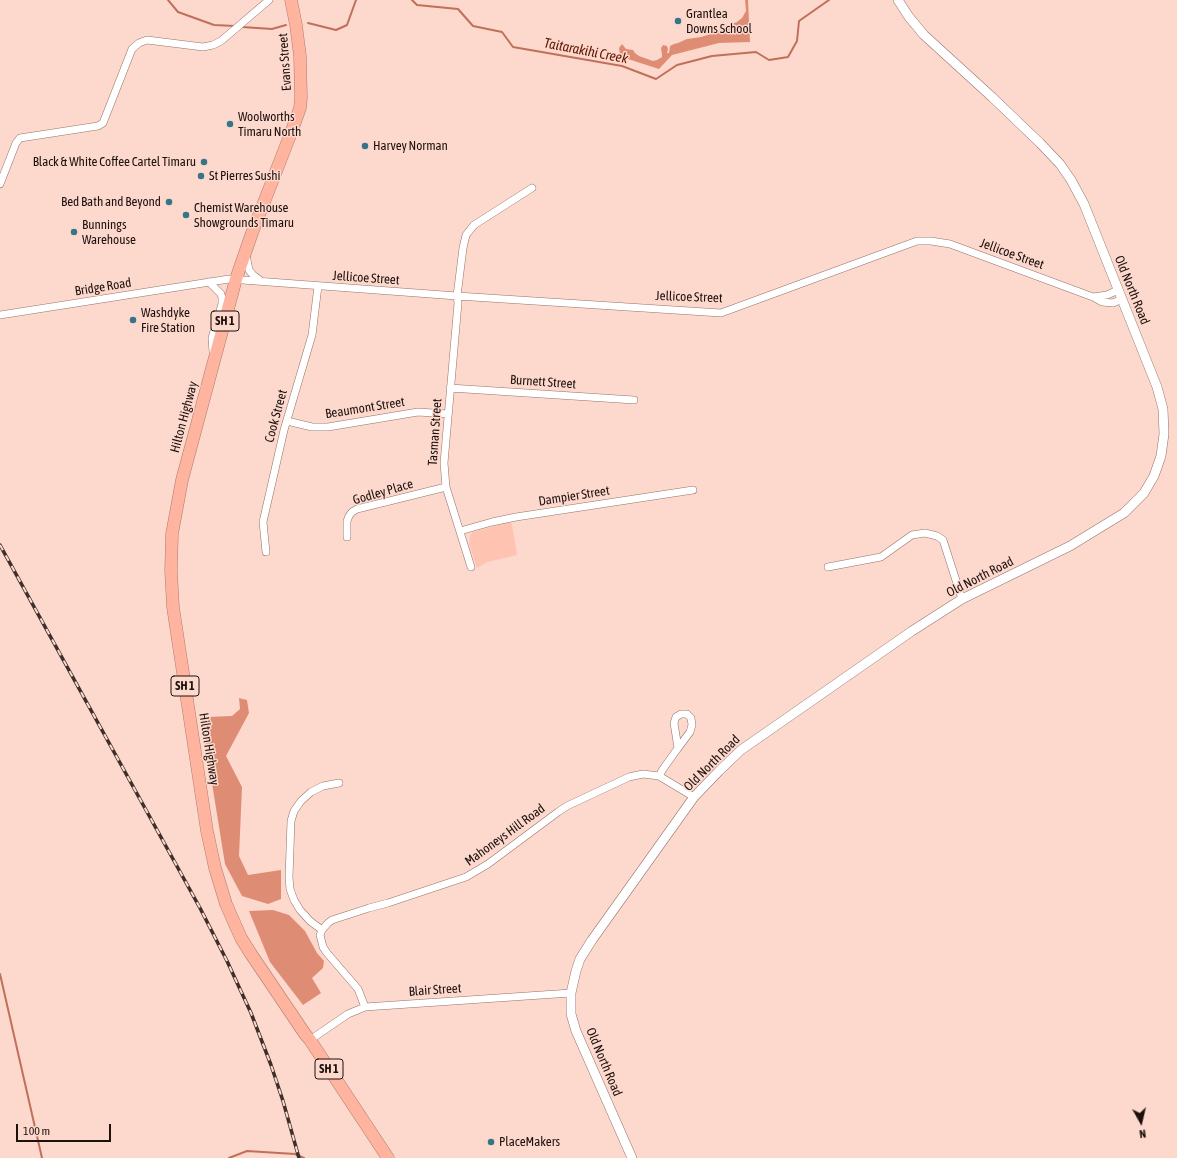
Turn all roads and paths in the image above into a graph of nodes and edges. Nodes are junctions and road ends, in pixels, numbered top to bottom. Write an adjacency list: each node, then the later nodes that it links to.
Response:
1 (269, 0): 4 (street)
2 (291, 0): 6 (highway, Evans Street / SH 1)
3 (898, 0): 11 (street, Old North Road)
4 (0, 184)
5 (532, 188): 12 (street, Tasman Street)
6 (246, 251): 7 (highway, Evans Street / SH 1); 9 (street)
7 (236, 280): 8 (street, Bridge Road); 9 (street, Jellicoe Street); 16 (highway, Hilton Highway / SH 1)
8 (210, 282): 15 (street, Bridge Road); 16 (street)
9 (263, 282): 10 (street, Jellicoe Street)
10 (318, 286): 12 (street, Jellicoe Street); 20 (street, Cook Street)
11 (1118, 290): 13 (street); 14 (street, Old North Road)
12 (457, 296): 13 (street, Jellicoe Street); 17 (street, Tasman Street)
13 (1093, 297): 14 (street, Jellicoe Street)
14 (1122, 299): 28 (street, Old North Road)
15 (0, 315)
16 (213, 362): 36 (highway, Hilton Highway / SH 1)
17 (450, 388): 18 (street, Burnett Street); 19 (street, Tasman Street)
18 (634, 400)
19 (448, 414): 20 (street, Beaumont Street); 21 (street, Tasman Street)
20 (287, 421): 25 (street, Cook Street)
21 (446, 487): 23 (street, Tasman Street); 24 (street, Godley Place)
22 (693, 490): 23 (street, Dampier Street)
23 (460, 531): 26 (street, Tasman Street)
24 (347, 537)
25 (266, 552)
26 (470, 567)
27 (828, 567): 28 (street)
28 (962, 599): 32 (street, Old North Road)
29 (678, 748): 30 (street)
30 (659, 776): 32 (street, Mahoneys Hill Road); 33 (street, Mahoneys Hill Road)
31 (339, 783): 33 (street)
32 (694, 798): 34 (street, Old North Road)
33 (322, 930): 35 (street)
34 (571, 993): 35 (street, Blair Street); 38 (street, Old North Road)
35 (365, 1007): 36 (street, Blair Street)
36 (310, 1040): 37 (highway, Hilton Highway / SH 1)
37 (388, 1158)
38 (632, 1158)

